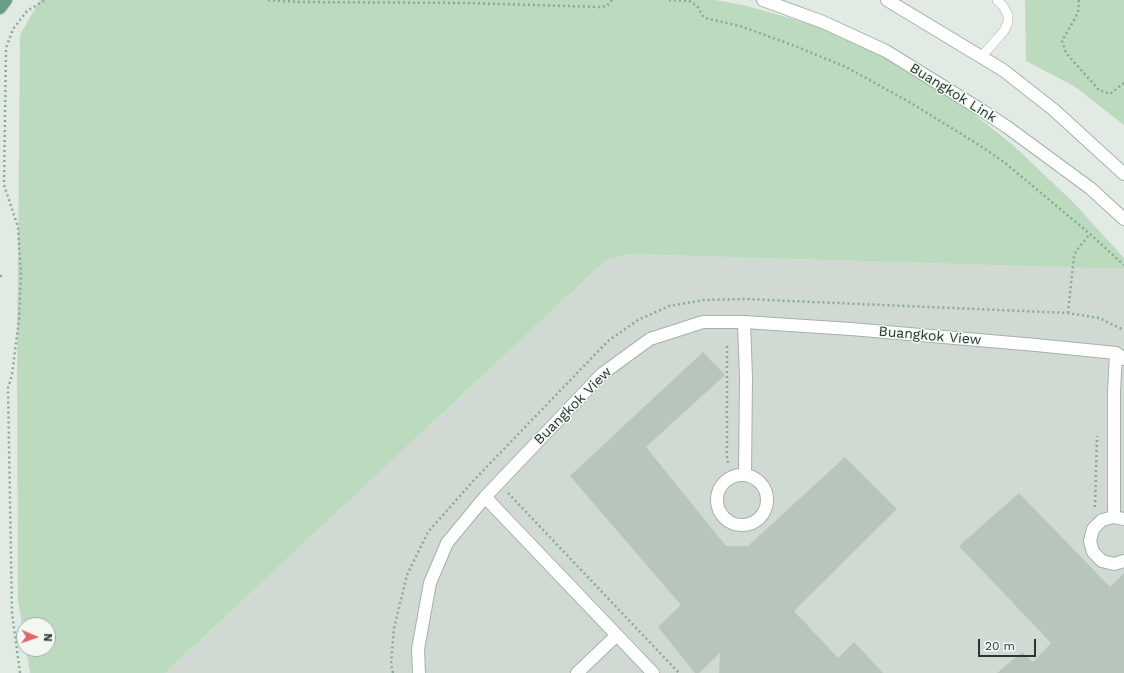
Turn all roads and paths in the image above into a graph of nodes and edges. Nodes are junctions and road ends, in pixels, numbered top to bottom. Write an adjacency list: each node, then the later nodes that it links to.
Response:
1 (6, 0): 11 (main road)
2 (45, 0): 12 (path)
3 (268, 0): 4 (path)
4 (612, 0)
5 (669, 0): 17 (path)
6 (763, 0): 16 (street, Buangkok Link)
7 (887, 0): 13 (street)
8 (997, 0): 13 (lane)
9 (1079, 0): 14 (path)
10 (23, 5): 12 (path)
11 (0, 8)
12 (27, 11): 34 (path)
13 (982, 56): 15 (street)
14 (1124, 83)
15 (1124, 174)
16 (1124, 219)
17 (1090, 234): 18 (path); 21 (path)
18 (1124, 265)
19 (0, 276): 20 (path)
20 (5, 276)
21 (1068, 313): 24 (path); 35 (path)
22 (728, 322): 23 (street, Buangkok View); 27 (path); 28 (street, Buangkok View)
23 (744, 322): 25 (street, Buangkok View); 27 (street)
24 (1124, 330)
25 (1120, 356): 30 (street, Buangkok View)
26 (1097, 430): 31 (path)
27 (739, 476)
28 (498, 483): 29 (street, Buangkok View); 39 (path)
29 (485, 497): 33 (street); 36 (street, Buangkok View)
30 (1119, 518): 31 (street, Buangkok View)
31 (1102, 520): 32 (street)
32 (1124, 561)
33 (617, 636): 37 (street); 38 (street)
34 (20, 673)
35 (393, 673)
36 (419, 673)
37 (577, 673)
38 (653, 673)
39 (679, 673)

